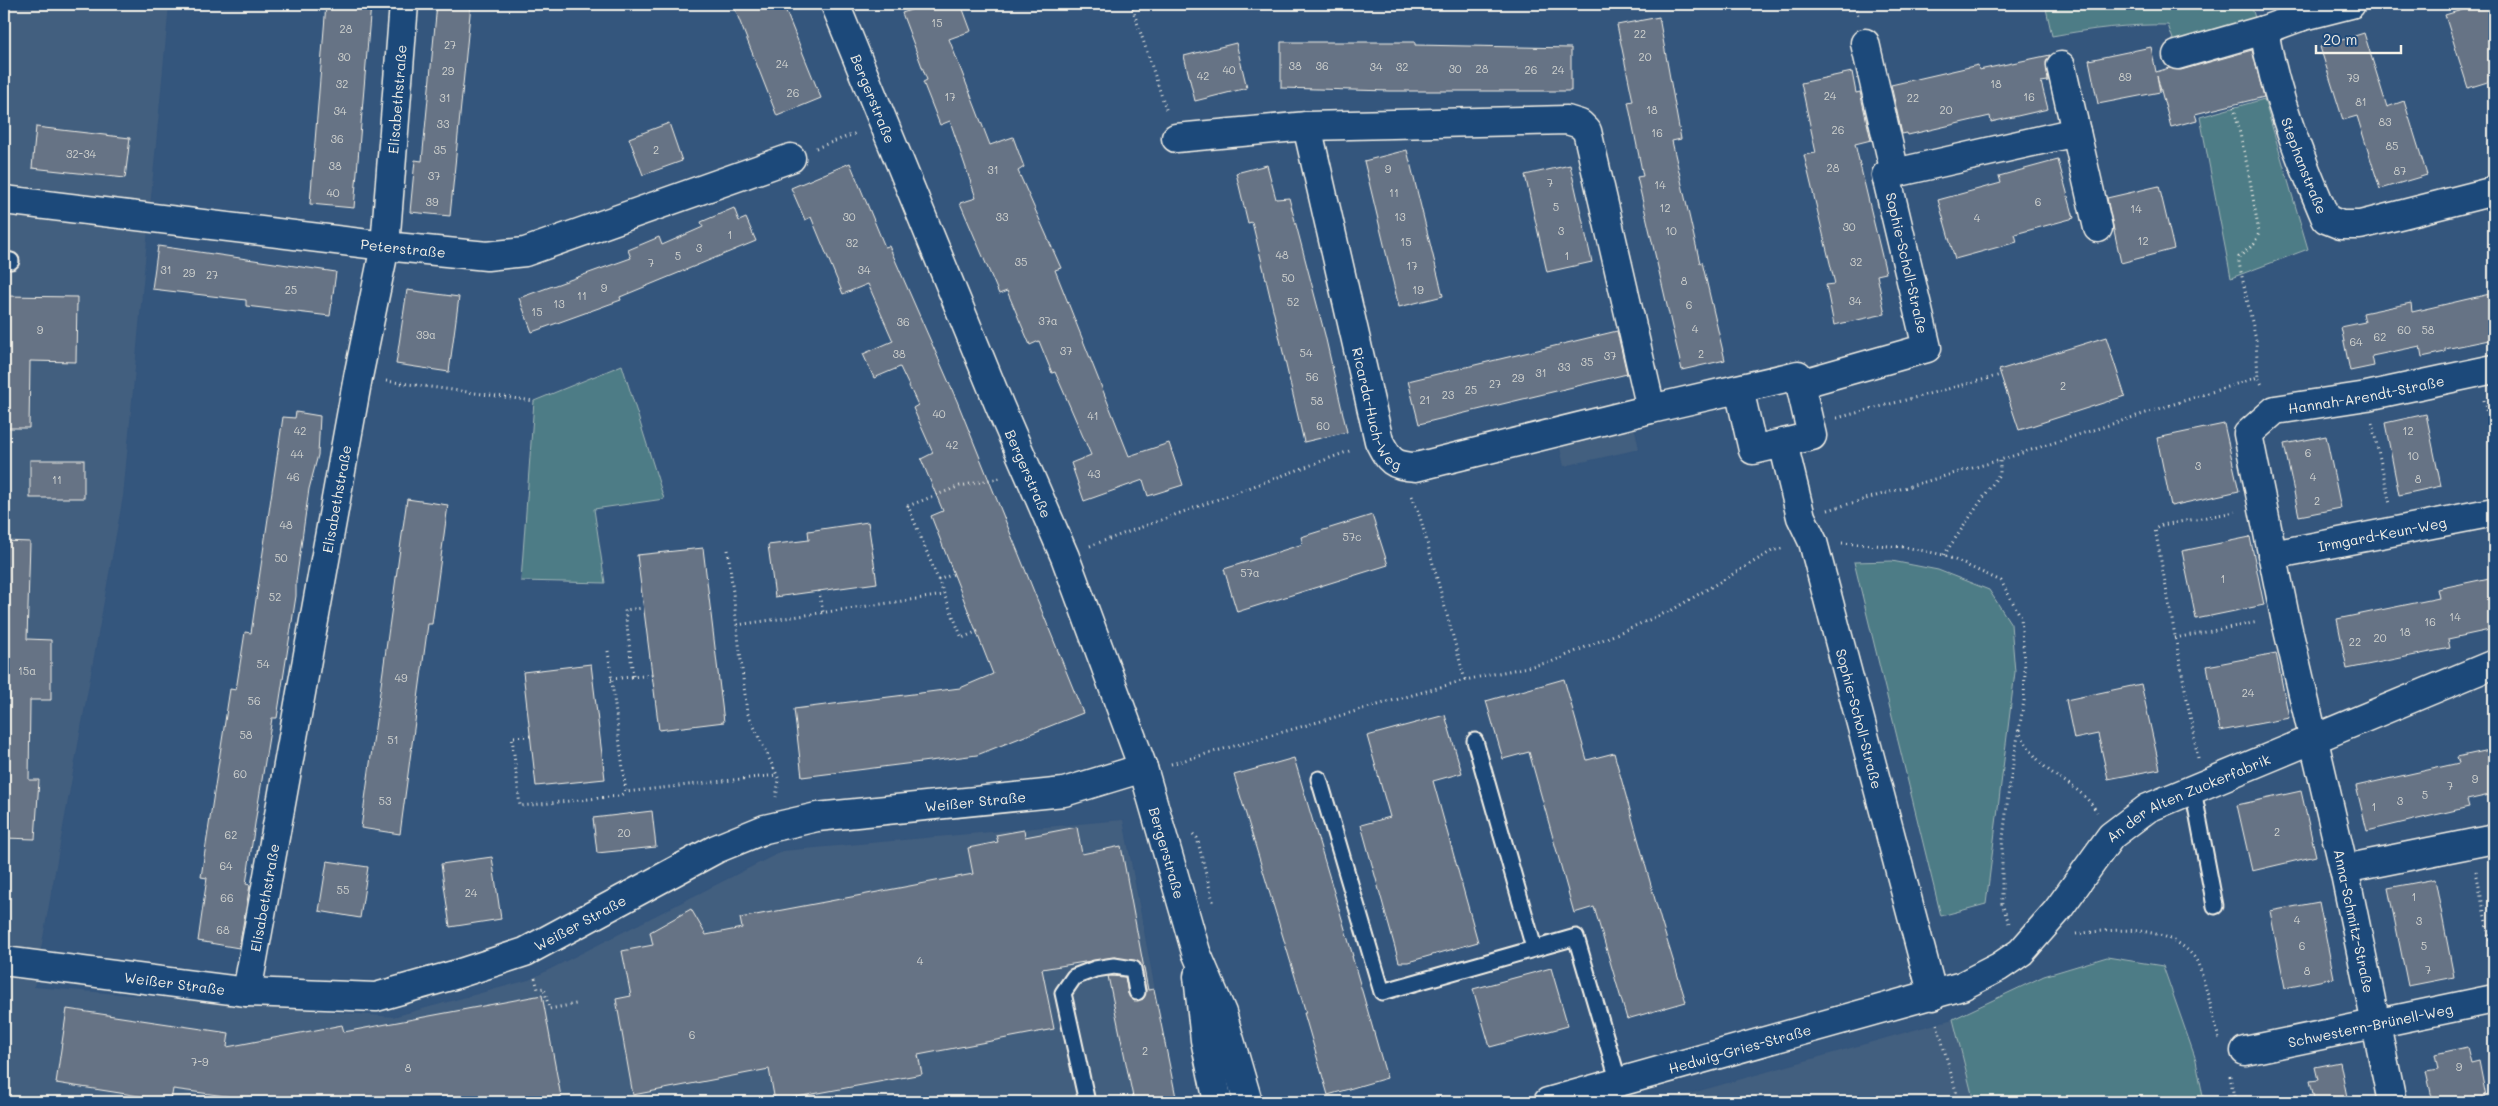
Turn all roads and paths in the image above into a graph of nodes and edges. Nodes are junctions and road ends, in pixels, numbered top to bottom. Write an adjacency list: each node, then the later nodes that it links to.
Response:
1 (404, 4): 20 (street, Elisabethstraße)
2 (835, 4): 11 (street, Bergerstraße)
3 (1131, 4): 14 (path)
4 (2351, 4): 5 (street)
5 (2298, 10): 6 (street)
6 (2264, 30): 8 (street); 17 (street, Stephanstraße)
7 (1865, 43): 16 (street, Sophie-Scholl-Straße)
8 (2177, 55)
9 (2062, 66): 13 (street)
10 (2234, 107): 23 (path)
11 (884, 124): 15 (path); 37 (street, Bergerstraße)
12 (1307, 126): 14 (street); 29 (street); 32 (street, Ricarda-Huch-Weg)
13 (2076, 132): 16 (street, Sophie-Scholl-Straße); 19 (street)
14 (1176, 138)
15 (791, 158): 20 (street, Peterstraße)
16 (1895, 173): 25 (street, Sophie-Scholl-Straße)
17 (2494, 191)
18 (4, 200): 20 (street, Peterstraße)
19 (2098, 228)
20 (385, 246): 24 (street, Elisabethstraße)
21 (2486, 371): 27 (street, Hannah-Arendt-Straße); 34 (path)
22 (2001, 375): 31 (path)
23 (2258, 377): 30 (path); 35 (path)
24 (358, 378): 28 (path); 83 (street, Elisabethstraße)
25 (1800, 384): 26 (street); 31 (street)
26 (1739, 388): 29 (street, Ricarda-Huch-Weg); 33 (street)
27 (2367, 396): 30 (street, Hannah-Arendt-Straße); 41 (path)
28 (534, 401)
29 (1651, 409): 36 (street, Ricarda-Huch-Weg)
30 (2275, 410): 38 (street, Hannah-Arendt-Straße)
31 (1810, 425): 33 (street)
32 (1379, 441): 36 (street, Ricarda-Huch-Weg); 45 (path)
33 (1783, 443): 40 (street, Sophie-Scholl-Straße)
34 (2494, 448)
35 (2000, 460): 40 (path); 43 (path)
36 (1400, 466): 61 (path)
37 (1030, 473): 45 (street, Bergerstraße); 47 (path)
38 (2263, 507): 44 (street); 55 (path)
39 (2494, 512): 41 (street, Irmgard-Keun-Weg)
40 (1807, 530): 43 (path); 61 (path); 85 (street, Sophie-Scholl-Straße)
41 (2396, 532): 44 (street, Irmgard-Keun-Weg)
42 (728, 550): 53 (path)
43 (1944, 555): 62 (path)
44 (2272, 555): 52 (street)
45 (1064, 557): 66 (street, Bergerstraße)
46 (954, 574): 47 (path)
47 (938, 580): 49 (path)
48 (820, 591): 51 (path)
49 (944, 595): 51 (path); 54 (path)
50 (643, 608): 59 (path)
51 (824, 612): 53 (path)
52 (2284, 617): 55 (path); 64 (street)
53 (736, 625): 67 (path)
54 (978, 631)
55 (2175, 638): 69 (path)
56 (608, 651): 60 (path)
57 (2494, 664): 64 (street, An der Alten Zuckerfabrik)
58 (653, 675): 59 (path)
59 (633, 676): 60 (path)
60 (612, 679): 70 (path)
61 (1465, 680): 66 (path)
62 (2018, 730): 72 (path); 80 (path)
63 (530, 736): 70 (path)
64 (2314, 740): 69 (street, An der Alten Zuckerfabrik); 74 (street, Anna-Schmitz-Straße)
65 (1475, 741): 77 (lane)
66 (1143, 768): 71 (street, Weißer Straße); 79 (street, Bergerstraße)
67 (777, 775): 70 (path); 71 (path)
68 (1319, 779): 77 (lane)
69 (2198, 788): 72 (street, An der Alten Zuckerfabrik); 75 (lane)
70 (626, 792)
71 (772, 827): 78 (street, Weißer Straße)
72 (2111, 836): 80 (street, An der Alten Zuckerfabrik)
73 (2482, 841): 74 (street); 82 (path)
74 (2344, 869): 88 (street, Anna-Schmitz-Straße)
75 (2215, 906)
76 (2072, 934): 89 (path)
77 (1534, 948): 90 (lane)
78 (525, 952): 83 (street, Weißer Straße); 87 (path)
79 (1196, 952): 92 (street, Bergerstraße); 93 (street, Bergerstraße)
80 (2021, 952): 85 (street, An der Alten Zuckerfabrik)
81 (4, 961): 83 (street, Weißer Straße)
82 (2494, 963)
83 (247, 992)
84 (1137, 992): 91 (lane)
85 (1931, 996): 90 (street, Hedwig-Gries-Straße); 95 (path)
86 (2494, 999): 88 (street, Schwestern-Brünell-Weg)
87 (576, 1004)
88 (2375, 1024): 89 (street, Schwestern-Brünell-Weg); 97 (street, Anna-Schmitz-Straße)
89 (2231, 1054): 96 (path)
90 (1622, 1092): 94 (street, Hedwig-Gries-Straße)
91 (1087, 1102)
92 (1218, 1102)
93 (1248, 1102)
94 (1548, 1102)
95 (1959, 1102)
96 (2235, 1102)
97 (2392, 1102)

